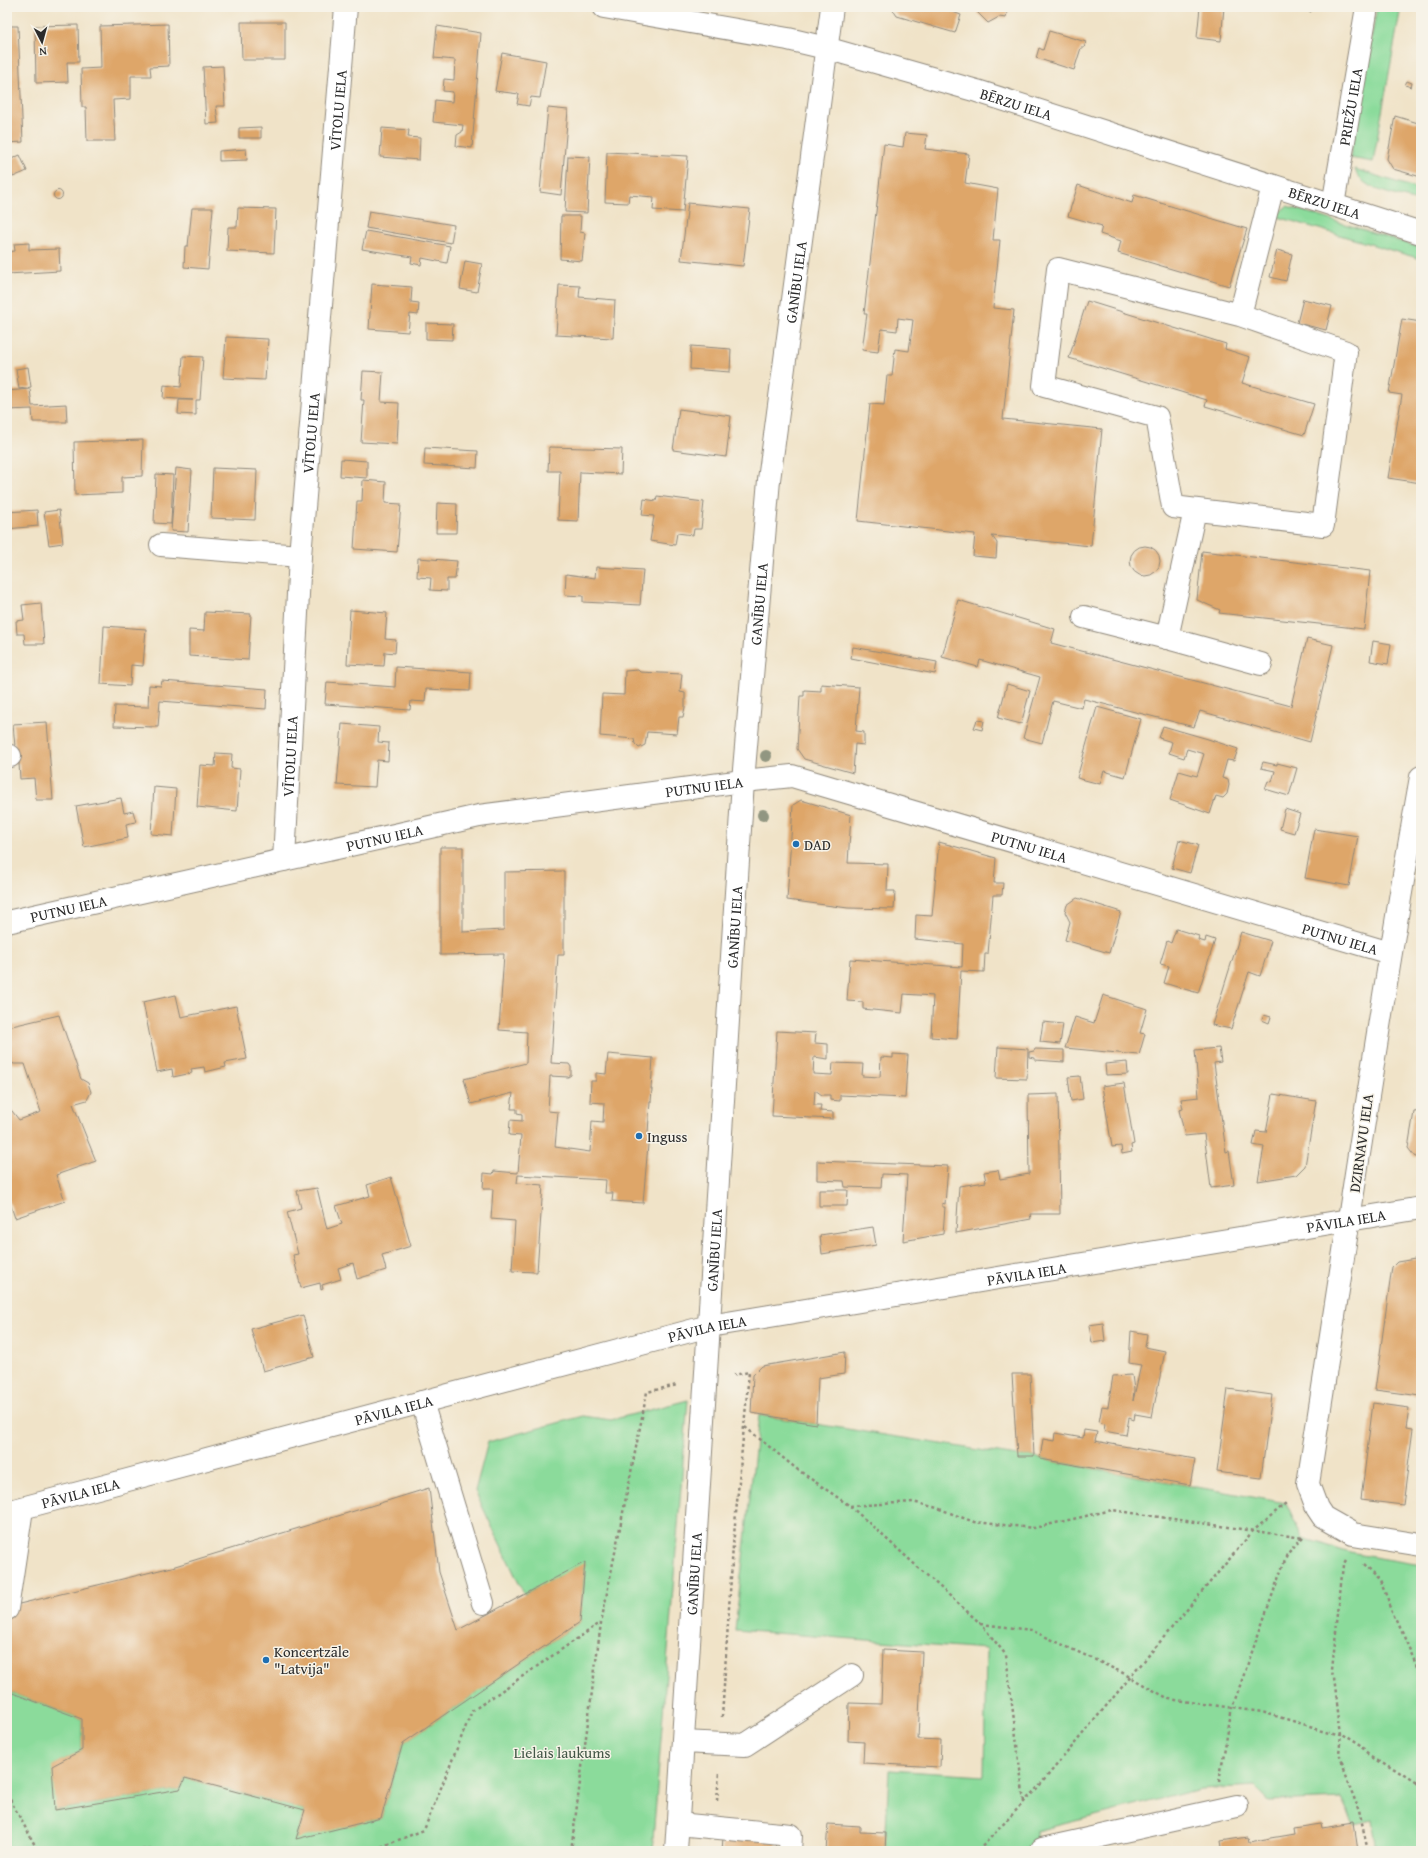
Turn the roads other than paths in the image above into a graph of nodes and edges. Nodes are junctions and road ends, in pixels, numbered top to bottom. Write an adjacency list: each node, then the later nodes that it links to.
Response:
1 (346, 7): 12 (street, VĪTOLU IELA)
2 (604, 7): 5 (street, BĒRZU IELA)
3 (832, 7): 5 (street, GANĪBU IELA)
4 (1367, 7): 7 (street, PRIEŽU IELA)
5 (826, 48): 6 (street, BĒRZU IELA); 17 (street, GANĪBU IELA)
6 (1274, 186): 7 (street, BĒRZU IELA); 9 (street)
7 (1333, 205): 8 (street, BĒRZU IELA)
8 (1421, 233)
9 (1240, 315): 10 (street); 10 (street)
10 (1195, 510): 14 (street)
11 (161, 546): 12 (street)
12 (300, 556): 18 (street, VĪTOLU IELA)
13 (1084, 617): 14 (street)
14 (1167, 638): 15 (street)
15 (1261, 664)
16 (1421, 777): 20 (street, DZIRNAVU IELA)
17 (743, 781): 18 (street, PUTNU IELA); 20 (street, PUTNU IELA); 23 (street, GANĪBU IELA)
18 (284, 860): 19 (street, PUTNU IELA)
19 (7, 922)
20 (1390, 954): 22 (street, DZIRNAVU IELA)
21 (1421, 1208): 22 (street, PĀVILA IELA)
22 (1350, 1220): 23 (street, PĀVILA IELA); 26 (street, DZIRNAVU IELA)
23 (709, 1326): 24 (street, PĀVILA IELA); 30 (street, GANĪBU IELA)
24 (422, 1402): 25 (street, PĀVILA IELA); 27 (street)
25 (14, 1511): 28 (street)
26 (1421, 1545)
27 (483, 1603)
28 (7, 1609)
29 (852, 1675): 30 (street)
30 (683, 1742): 32 (street, GANĪBU IELA)
31 (1237, 1806): 35 (street)
32 (678, 1824): 33 (street, GANĪBU IELA); 34 (street)
33 (676, 1851)
34 (790, 1851)
35 (1042, 1851)

